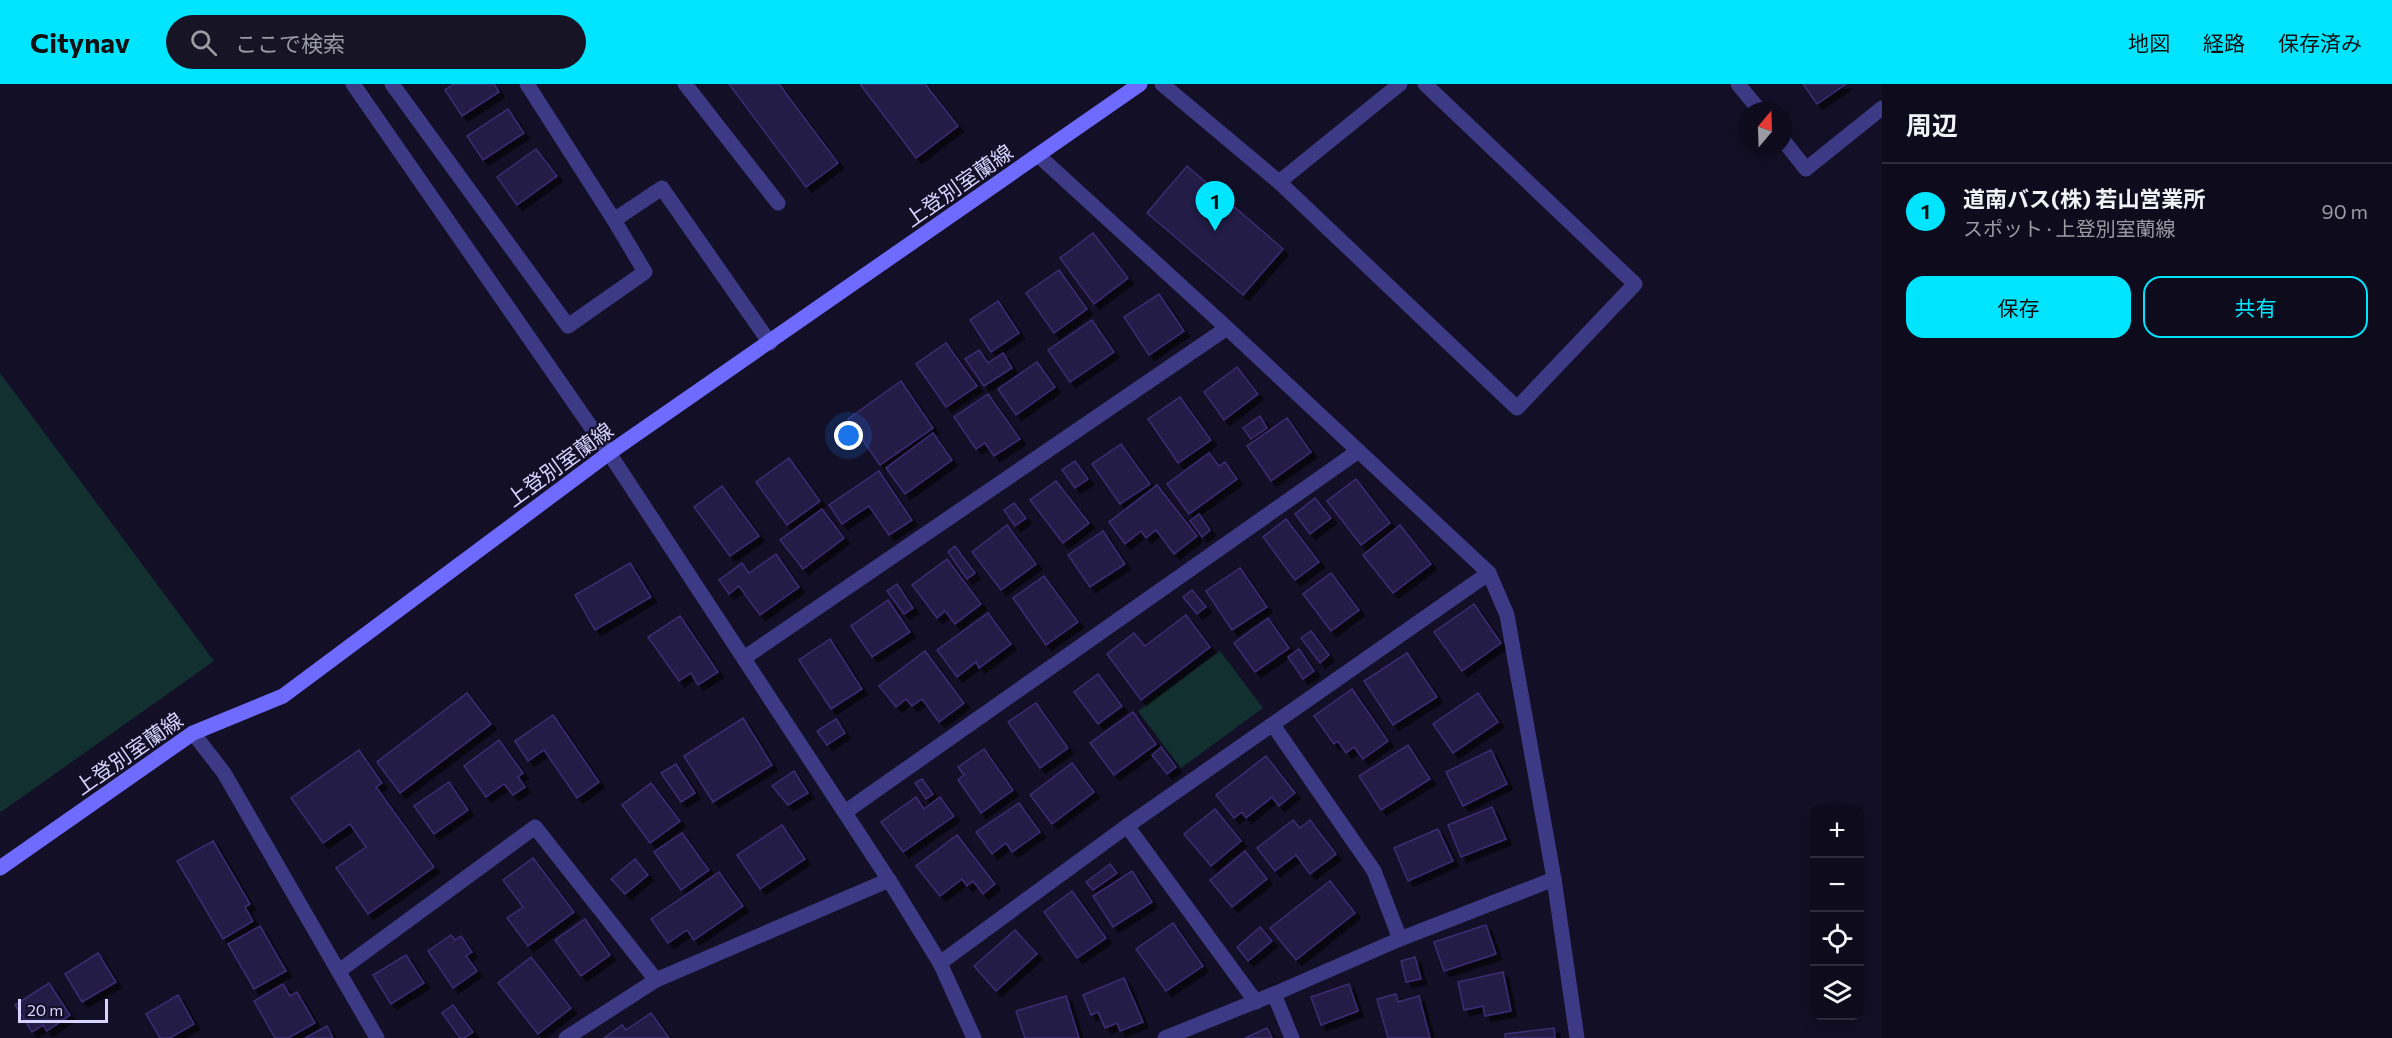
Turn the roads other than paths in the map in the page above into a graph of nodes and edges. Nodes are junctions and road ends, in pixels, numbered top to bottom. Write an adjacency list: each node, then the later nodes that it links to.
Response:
1 (353, 84): 20 (street)
2 (392, 84): 16 (street)
3 (526, 84): 16 (street)
4 (685, 84): 15 (street)
5 (1140, 84): 13 (main road, 上登別室蘭線)
6 (1162, 84): 14 (street)
7 (1400, 84): 14 (street)
8 (1425, 84): 14 (street)
9 (1738, 84): 10 (street)
10 (1753, 102)
11 (1882, 108): 12 (street)
12 (1792, 151)
13 (1039, 156): 17 (street); 18 (main road, 上登別室蘭線)
14 (1280, 182)
15 (778, 203)
16 (614, 220): 18 (street)
17 (1227, 328): 19 (street); 22 (street)
18 (770, 342): 20 (main road, 上登別室蘭線)
19 (1358, 452): 21 (street); 25 (street)
20 (609, 453): 22 (street); 24 (main road, 上登別室蘭線)
21 (1489, 573): 23 (street); 28 (street)
22 (744, 658): 25 (street)
23 (1273, 725): 26 (street); 30 (street)
24 (193, 733): 27 (main road, 上登別室蘭線); 32 (street)
25 (845, 812): 29 (street)
26 (1126, 826): 31 (street); 35 (street)
27 (0, 868)
28 (1554, 879): 30 (street); 41 (street)
29 (889, 880): 31 (street); 33 (street)
30 (1400, 939): 34 (street)
31 (940, 963): 38 (street)
32 (339, 971): 33 (street); 36 (street)
33 (656, 980): 37 (street)
34 (1274, 994): 35 (street); 40 (street)
35 (1256, 1002): 39 (street)
36 (376, 1038)
37 (566, 1038)
38 (974, 1038)
39 (1165, 1038)
40 (1292, 1038)
41 (1577, 1038)

